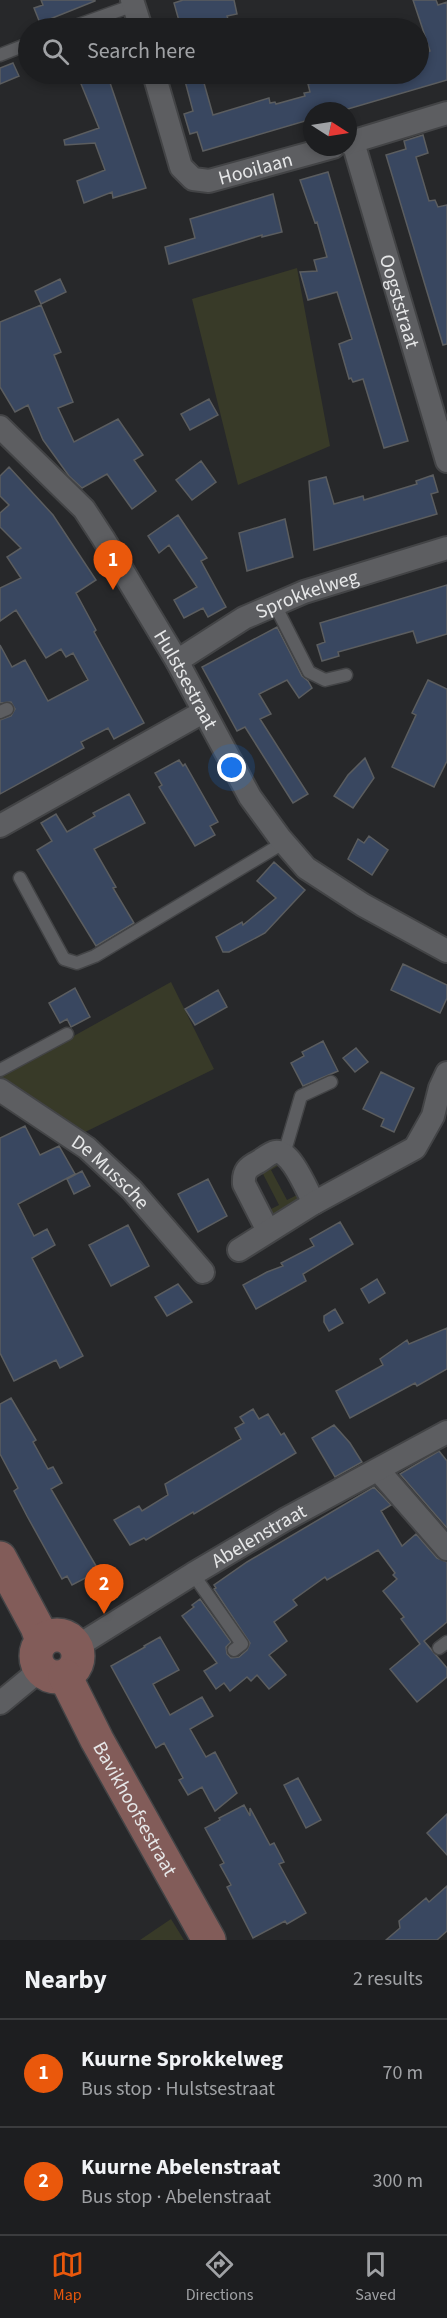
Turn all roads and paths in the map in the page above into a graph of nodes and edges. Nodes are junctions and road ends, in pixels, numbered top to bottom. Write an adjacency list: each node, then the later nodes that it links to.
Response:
1 (133, 3): 2 (lane); 3 (street)
2 (95, 18)
3 (138, 18)
4 (18, 48): 5 (lane)
5 (0, 55)
6 (157, 84): 9 (street, Hooilaan)
7 (447, 113): 8 (street, Hooilaan)
8 (357, 140)
9 (303, 155)
10 (349, 156): 12 (street, Oogststraat)
11 (0, 427): 15 (street, Hulstsestraat)
12 (447, 461)
13 (447, 548): 14 (street, Sprokkelweg)
14 (275, 604): 15 (street, Sprokkelweg); 16 (lane)
15 (177, 662): 17 (street, Hulstsestraat)
16 (346, 675)
17 (203, 712): 18 (street); 19 (street, Hulstsestraat)
18 (0, 826)
19 (284, 843): 20 (lane); 21 (street, Hulstsestraat)
20 (20, 878)
21 (447, 951)
22 (67, 1034): 23 (lane)
23 (0, 1070)
24 (447, 1073): 28 (street)
25 (331, 1082): 27 (lane)
26 (0, 1090): 31 (street, De Mussche)
27 (284, 1154): 28 (street); 29 (street)
28 (314, 1203): 29 (street)
29 (268, 1231): 30 (street)
30 (239, 1250)
31 (203, 1272)
32 (447, 1432): 33 (street, Abelenstraat)
33 (378, 1470): 34 (street); 36 (street, Abelenstraat)
34 (447, 1549)
35 (0, 1558): 38 (street, Bavikhoofsestraat)
36 (193, 1574): 37 (lane); 38 (street, Abelenstraat)
37 (234, 1650)
38 (56, 1659): 39 (street, Abelenstraat); 40 (street, Bavikhoofsestraat)
39 (0, 1703)
40 (208, 1940)

